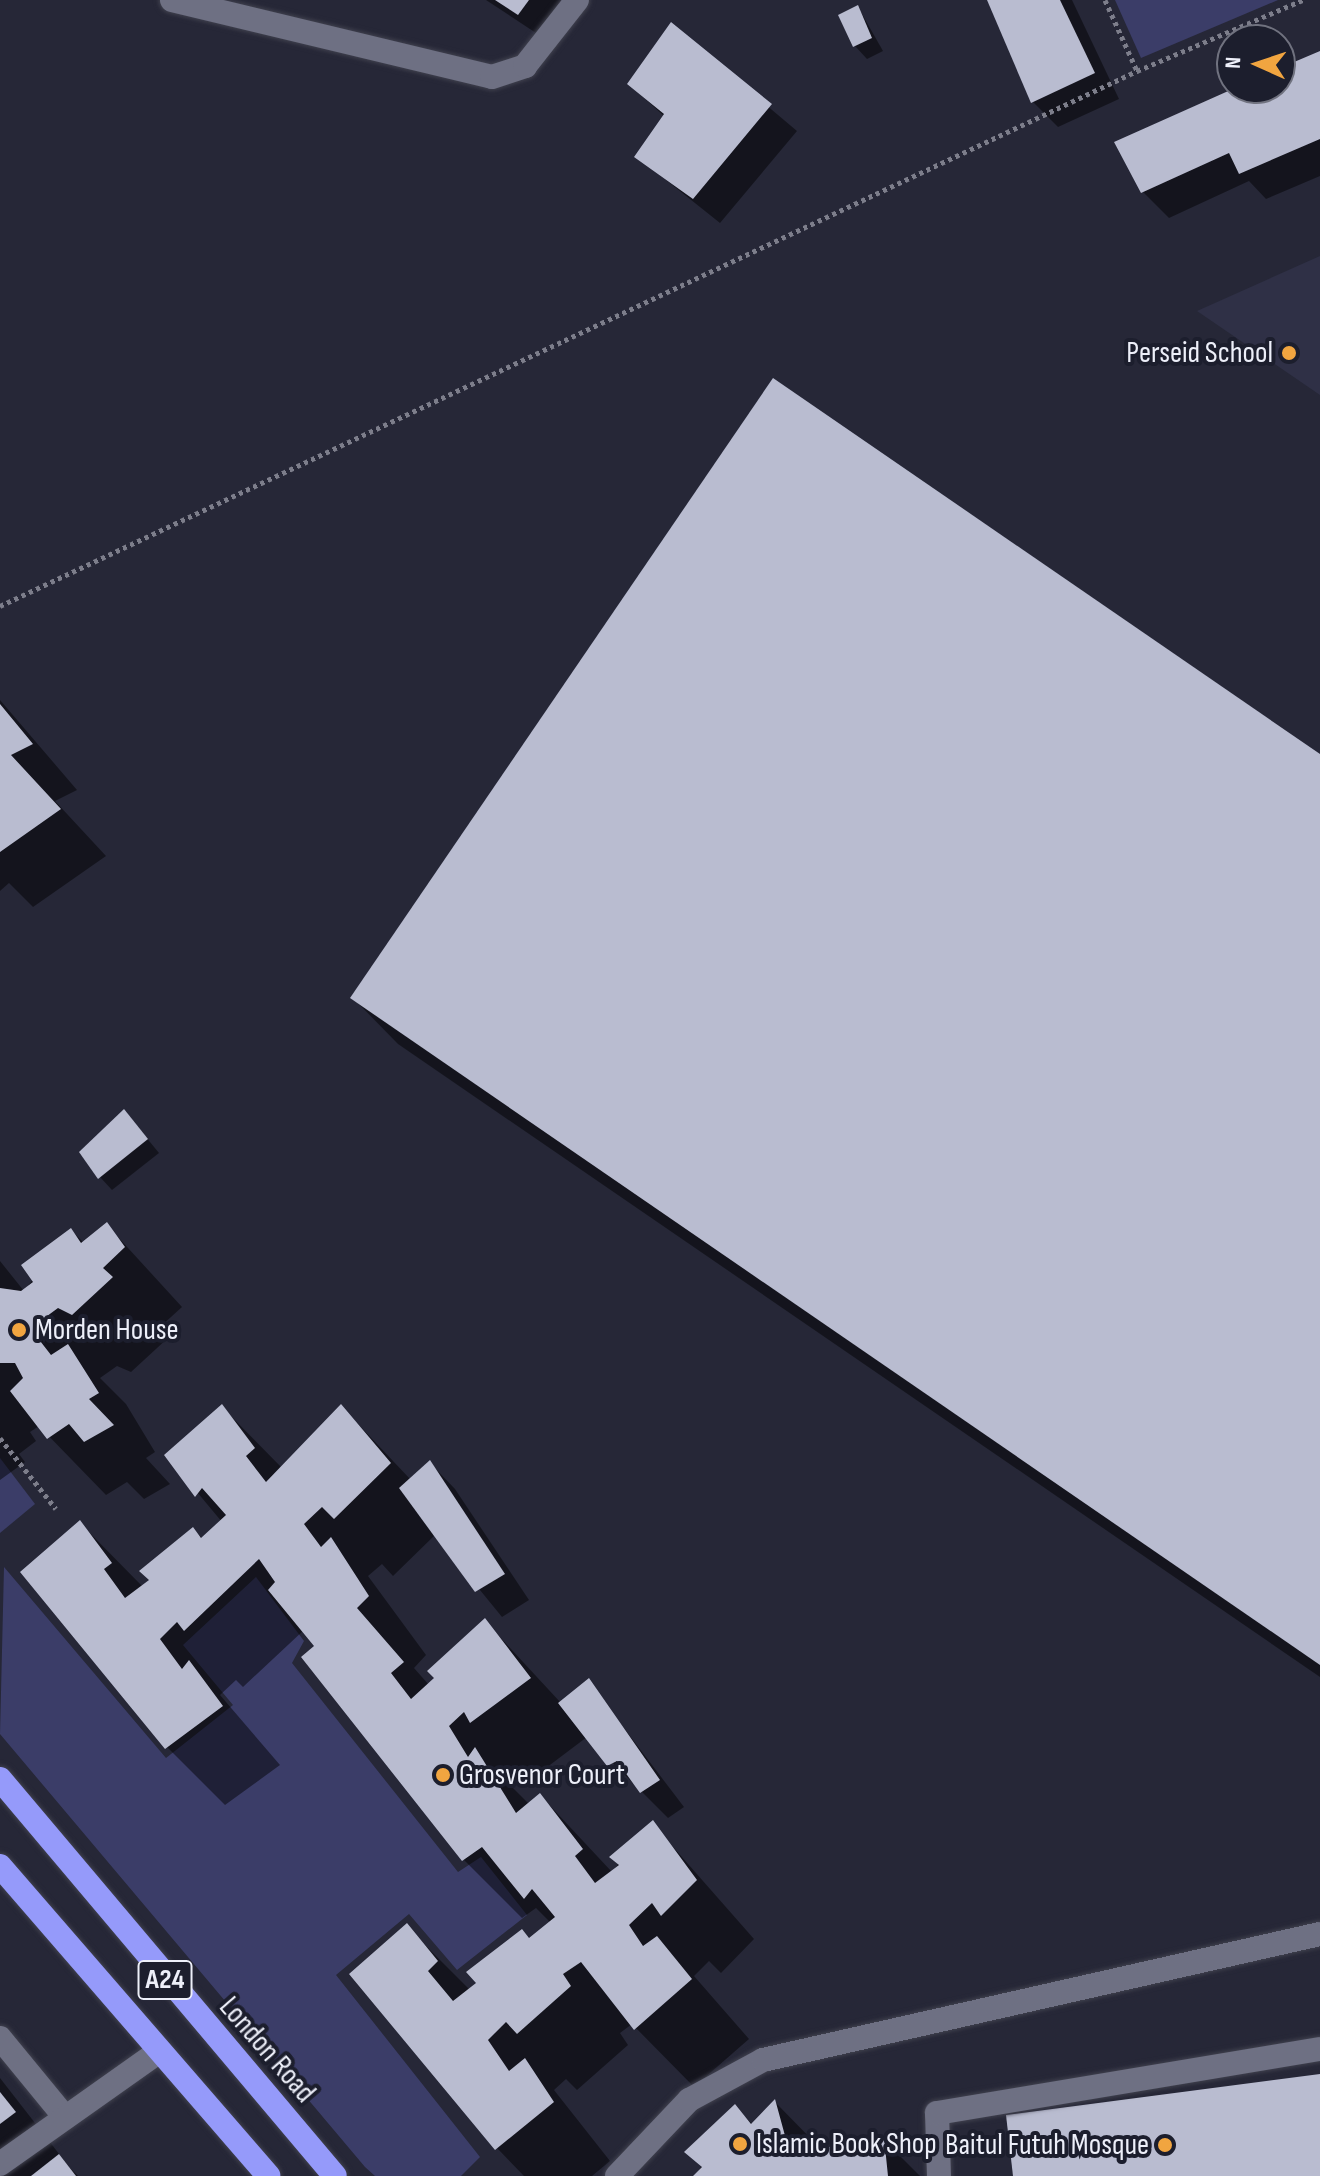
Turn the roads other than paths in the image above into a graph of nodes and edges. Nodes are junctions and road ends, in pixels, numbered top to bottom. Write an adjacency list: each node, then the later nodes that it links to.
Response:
1 (172, 0): 3 (street)
2 (577, 0): 3 (street)
3 (216, 5)
4 (0, 1779): 13 (highway, London Road / A24)
5 (0, 1866): 9 (highway, A24)
6 (1320, 1934): 14 (street)
7 (0, 2038): 10 (street)
8 (1320, 2049): 15 (street)
9 (158, 2052): 10 (street); 12 (highway, A24)
10 (64, 2116): 11 (street)
11 (0, 2164)
12 (269, 2176)
13 (335, 2176)
14 (617, 2176)
15 (939, 2176)

